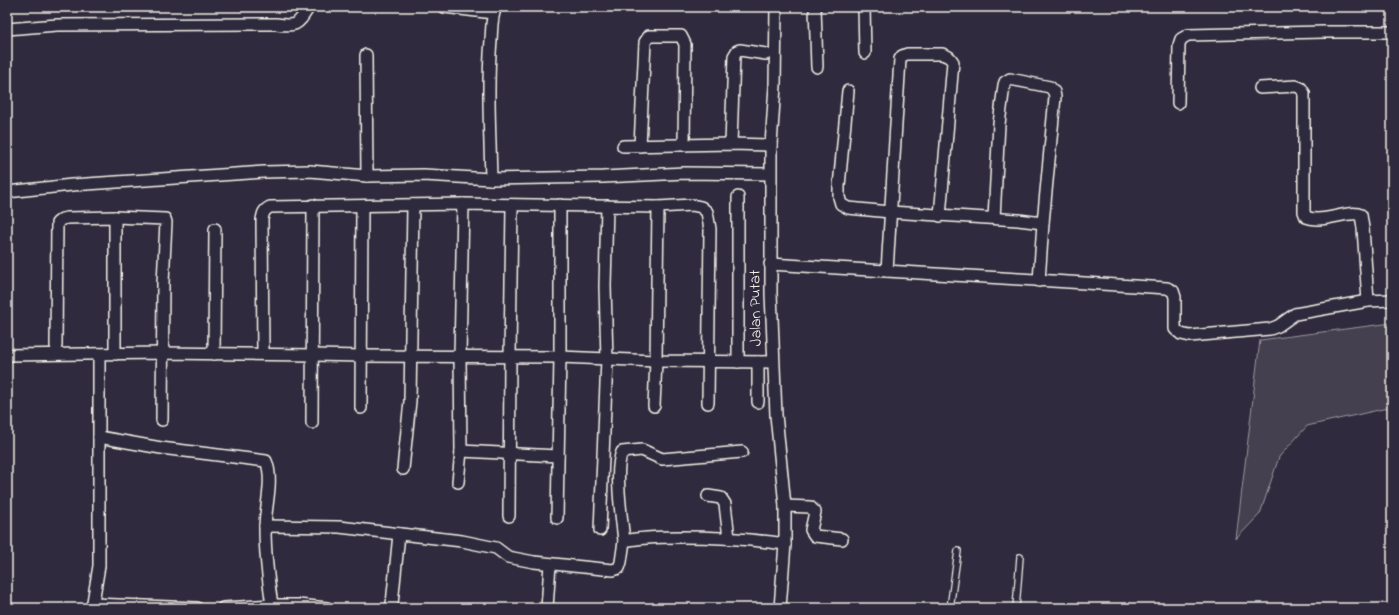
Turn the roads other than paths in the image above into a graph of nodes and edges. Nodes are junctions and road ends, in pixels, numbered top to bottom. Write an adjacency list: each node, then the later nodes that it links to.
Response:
1 (309, 7): 7 (street)
2 (444, 7): 6 (street)
3 (776, 7): 18 (street, Jalan Putat)
4 (815, 7): 12 (street)
5 (864, 7): 9 (street)
6 (495, 10): 23 (street)
7 (7, 29)
8 (1392, 32): 15 (street)
9 (865, 52)
10 (766, 54): 16 (street)
11 (366, 55): 22 (street)
12 (816, 67)
13 (1260, 88): 44 (street)
14 (848, 91): 34 (street)
15 (1178, 103)
16 (731, 144): 17 (street); 18 (street)
17 (684, 145): 20 (street); 20 (street)
18 (771, 145): 21 (street, Jalan Putat)
19 (623, 146): 20 (street)
20 (640, 146)
21 (770, 174): 23 (street); 40 (street, Jalan Putat)
22 (367, 176): 23 (street); 24 (street)
23 (491, 179)
24 (7, 192)
25 (738, 197): 61 (street)
26 (463, 204): 28 (street); 29 (street); 54 (street)
27 (314, 205): 31 (street); 50 (street); 51 (street)
28 (413, 205): 31 (street); 55 (street)
29 (512, 205): 30 (street); 57 (street)
30 (560, 205): 32 (street); 56 (street)
31 (362, 206): 53 (street)
32 (607, 206): 33 (street); 58 (street)
33 (658, 207): 59 (street); 60 (street)
34 (890, 212): 35 (street); 35 (street); 41 (street)
35 (940, 216): 37 (street)
36 (115, 217): 45 (street); 46 (street); 48 (street)
37 (994, 218): 38 (street); 38 (street)
38 (1043, 223): 42 (street)
39 (215, 229): 49 (street)
40 (770, 264): 41 (street); 63 (street, Jalan Putat)
41 (887, 271): 42 (street)
42 (1039, 281): 44 (street)
43 (1392, 300): 44 (street)
44 (1368, 301)
45 (56, 346)
46 (163, 353): 48 (street); 49 (street); 68 (street)
47 (99, 354): 48 (street); 52 (street); 70 (street)
48 (115, 354)
49 (214, 354): 50 (street)
50 (263, 354): 51 (street)
51 (313, 354): 53 (street); 69 (street)
52 (7, 355)
53 (362, 356): 55 (street); 67 (street)
54 (460, 356): 55 (street); 57 (street); 71 (street)
55 (411, 357): 75 (street)
56 (560, 357): 57 (street); 58 (street); 74 (street)
57 (510, 358): 73 (street)
58 (607, 360): 59 (street); 82 (street)
59 (656, 361): 60 (street); 66 (street)
60 (709, 362): 61 (street); 65 (street)
61 (738, 362): 62 (street)
62 (758, 362): 63 (street); 64 (street)
63 (773, 362): 78 (street, Jalan Putat)
64 (758, 402)
65 (708, 403)
66 (654, 406)
67 (361, 408)
68 (162, 420)
69 (312, 423)
70 (99, 437): 81 (street); 92 (street)
71 (461, 451): 73 (street); 76 (street)
72 (742, 452): 86 (street)
73 (509, 454): 74 (street); 79 (street)
74 (558, 456): 80 (street)
75 (403, 469)
76 (458, 482)
77 (708, 496): 84 (street)
78 (786, 506): 85 (street); 87 (street, Jalan Putat)
79 (509, 516)
80 (557, 518)
81 (265, 526): 83 (street); 91 (street)
82 (600, 530)
83 (399, 534): 90 (street); 96 (street)
84 (729, 538): 86 (street); 87 (street)
85 (842, 538)
86 (624, 541): 90 (street)
87 (785, 544): 98 (street, Jalan Putat)
88 (958, 551): 99 (lane)
89 (1020, 557): 100 (lane)
90 (550, 564): 97 (street)
91 (272, 605): 94 (street); 95 (street)
92 (93, 606): 93 (street)
93 (197, 608)
94 (223, 608)
95 (327, 608)
96 (390, 608)
97 (547, 608)
98 (780, 608)
99 (950, 608)
100 (1016, 608)

